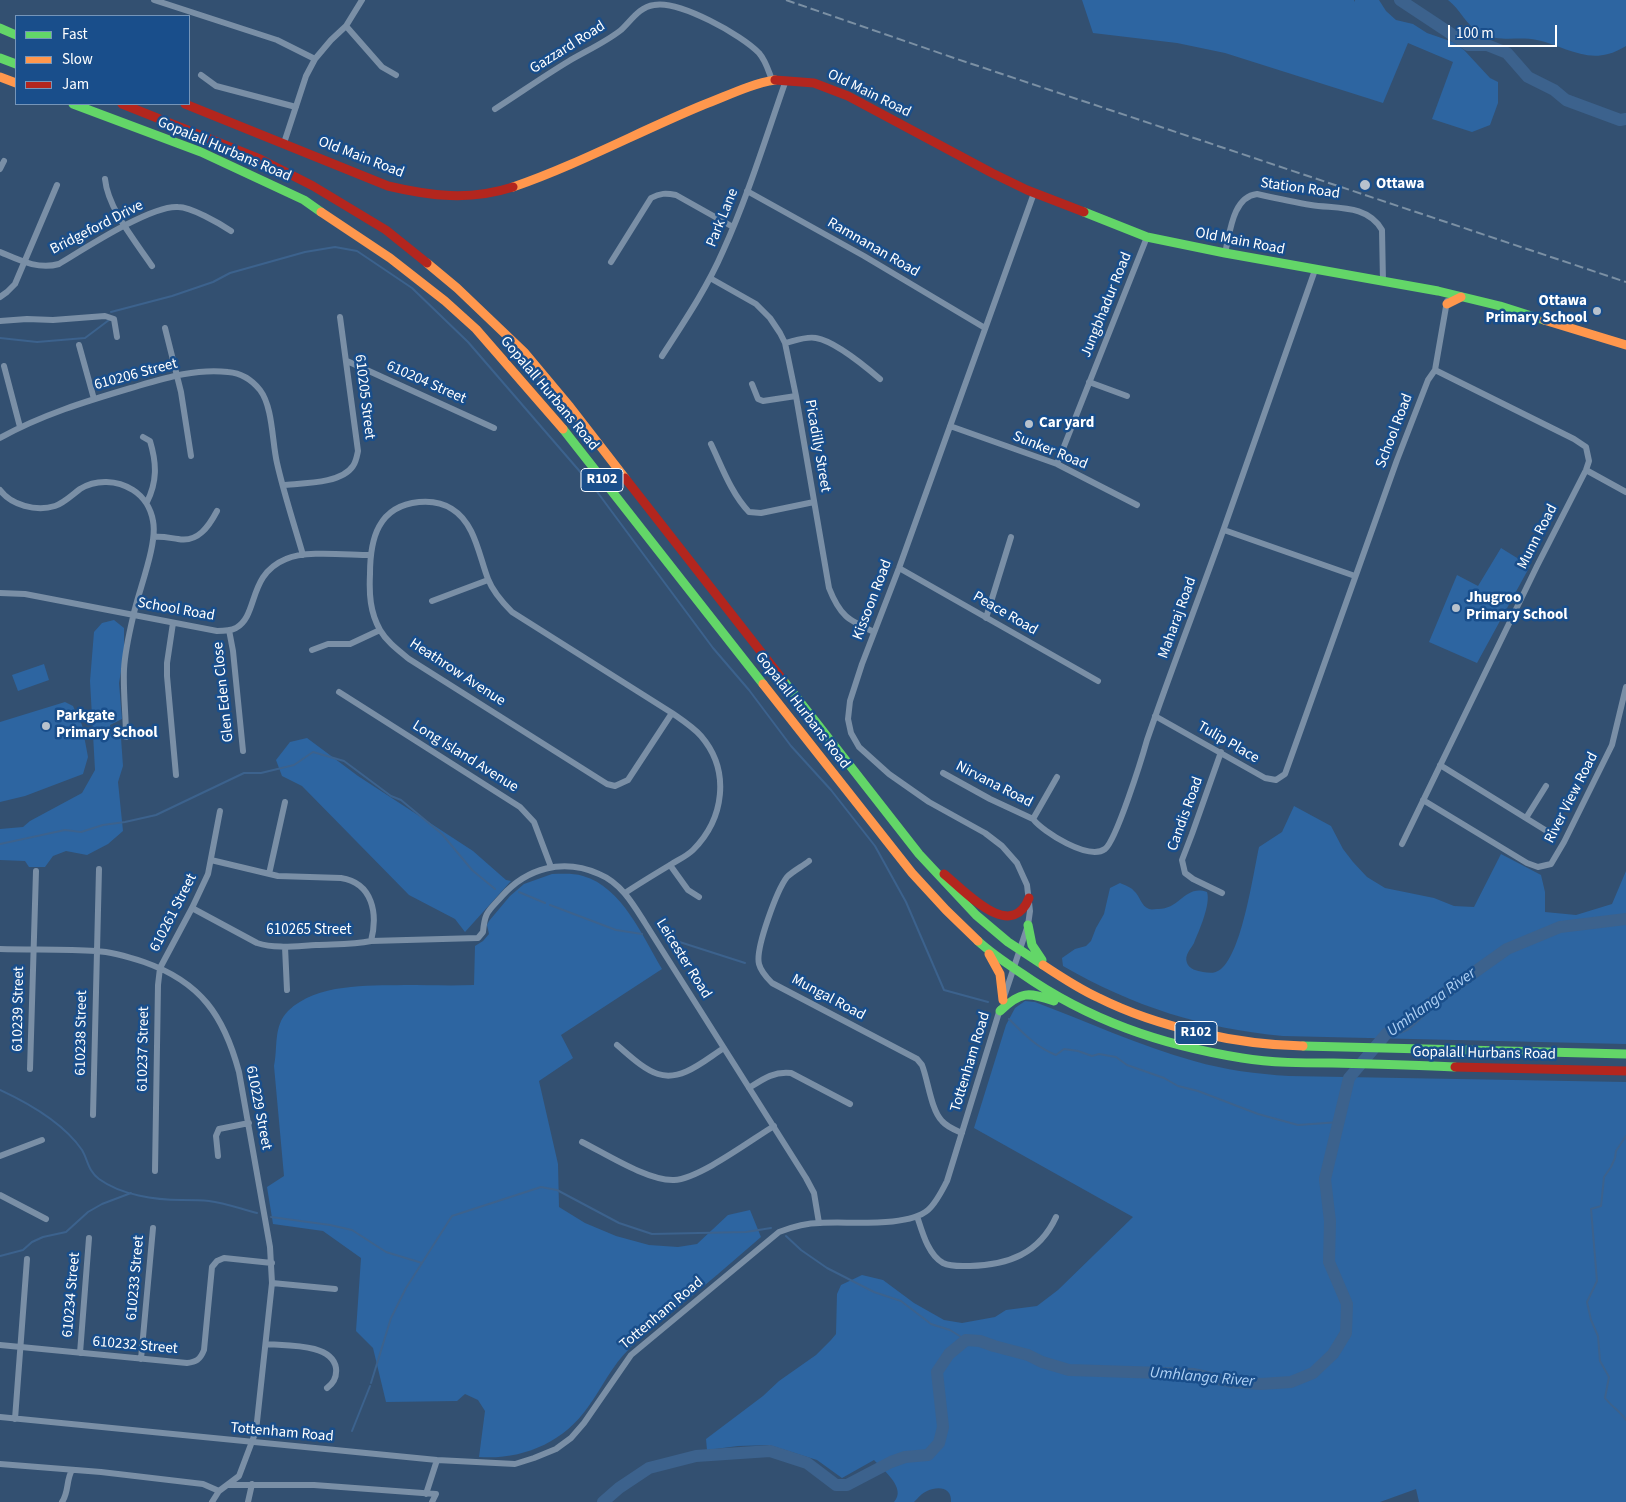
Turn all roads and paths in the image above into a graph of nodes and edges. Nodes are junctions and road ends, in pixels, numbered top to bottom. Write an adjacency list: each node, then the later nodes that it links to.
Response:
1 (154, 0): 7 (street)
2 (362, 0): 3 (street)
3 (346, 26): 7 (street); 10 (street)
4 (0, 28): 5 (main road)
5 (15, 35)
6 (0, 58): 8 (main road)
7 (314, 60): 18 (street)
8 (15, 64)
9 (201, 75): 18 (street)
10 (396, 75)
11 (0, 77): 14 (main road)
12 (772, 80): 13 (main road, Old Main Road); 19 (street, Gazzard Road); 20 (main road, Old Main Road)
13 (786, 80): 25 (street, Park Lane); 26 (main road, Old Main Road)
14 (15, 83)
15 (76, 105): 130 (main road, Gopalall Hurbans Road / R102)
16 (125, 105): 116 (main road, Gopalall Hurbans Road / R102)
17 (187, 105): 20 (main road, Old Main Road)
18 (296, 107): 20 (street)
19 (495, 109)
20 (284, 144)
21 (4, 161): 22 (street)
22 (0, 169)
23 (106, 179): 27 (street)
24 (57, 185): 33 (street)
25 (747, 191): 28 (street, Park Lane); 46 (street, Ramnanan Road)
26 (1034, 193): 30 (main road, Old Main Road); 46 (street, Kissoon Road)
27 (125, 226): 29 (street, Bridgeford Drive); 33 (street, Bridgeford Drive); 35 (street)
28 (734, 227): 34 (street); 37 (street, Park Lane)
29 (231, 231)
30 (1147, 237): 32 (main road, Old Main Road); 57 (street, Jungbhadur Road)
31 (0, 252): 33 (street, Bridgeford Drive)
32 (1225, 253): 36 (main road, Old Main Road); 38 (street, Station Road)
33 (25, 262): 40 (street)
34 (611, 262)
35 (152, 266)
36 (1314, 270): 38 (main road, Old Main Road); 78 (street, Maharaj Road)
37 (710, 278): 48 (street, Picadilly Street); 51 (street, Park Lane)
38 (1383, 282): 39 (main road, Old Main Road)
39 (1449, 294): 41 (main road, Old Main Road); 42 (street, School Road)
40 (0, 297)
41 (1462, 297): 42 (main road); 50 (main road, Old Main Road)
42 (1446, 304): 54 (street, School Road)
43 (340, 317): 52 (street, 610205 Street)
44 (0, 321): 47 (street)
45 (165, 328): 55 (street)
46 (985, 328): 62 (street, Kissoon Road)
47 (117, 337)
48 (785, 343): 56 (street); 59 (street, Picadilly Street)
49 (79, 344): 61 (street)
50 (1626, 345)
51 (662, 356)
52 (347, 361): 64 (street, 610204 Street); 71 (street, 610205 Street)
53 (4, 366): 63 (street)
54 (1435, 370): 70 (street); 84 (street, School Road)
55 (177, 375): 61 (street, 610206 Street); 68 (street); 71 (street, 610206 Street)
56 (880, 379)
57 (1089, 382): 60 (street, Jungbhadur Road); 69 (street, Jungbhadur Road)
58 (752, 384): 59 (street)
59 (796, 396): 75 (street, Picadilly Street)
60 (1127, 396)
61 (94, 399): 63 (street, 610206 Street)
62 (950, 426): 69 (street, Sunker Road); 83 (street, Kissoon Road)
63 (20, 427): 66 (street, 610206 Street)
64 (494, 428)
65 (143, 436): 74 (street)
66 (0, 438)
67 (711, 444): 75 (street)
68 (192, 456)
69 (1057, 464): 76 (street, Sunker Road)
70 (1586, 470): 73 (street); 103 (street, Munn Road)
71 (283, 485): 81 (street, 610206 Street)
72 (0, 490): 74 (street)
73 (1626, 492)
74 (146, 502): 79 (street)
75 (814, 502): 93 (street, Picadilly Street)
76 (1137, 505)
77 (217, 510): 79 (street)
78 (1224, 530): 84 (street); 99 (street, Maharaj Road)
79 (154, 537): 88 (street)
80 (1011, 537): 89 (street)
81 (303, 555): 82 (street, School Road); 91 (street, School Road)
82 (370, 555): 85 (street, Heathrow Avenue); 92 (street, Heathrow Avenue)
83 (899, 568): 89 (street, Peace Road); 93 (street, Kissoon Road)
84 (1355, 576): 104 (street, School Road)
85 (488, 580): 87 (street); 98 (street, Heathrow Avenue)
86 (0, 593): 88 (street, School Road)
87 (432, 601)
88 (133, 615): 90 (street, School Road); 100 (street)
89 (986, 618): 95 (street, Peace Road)
90 (173, 623): 91 (street, School Road); 106 (street)
91 (229, 630): 101 (street, Glen Eden Close)
92 (380, 630): 94 (street); 98 (street, Heathrow Avenue)
93 (874, 632): 127 (street, Kissoon Road)
94 (312, 650)
95 (1098, 681)
96 (1626, 687): 109 (street, River View Road)
97 (339, 692): 120 (street, Long Island Avenue)
98 (672, 713): 119 (street, Heathrow Avenue)
99 (1155, 716): 102 (street, Tulip Place); 113 (street, Maharaj Road)
100 (126, 737)
101 (243, 751)
102 (1221, 752): 104 (street, Tulip Place); 125 (street, Candis Road)
103 (1440, 765): 109 (street, Munn Road); 112 (street)
104 (1286, 771)
105 (943, 773): 113 (street, Nirvana Road)
106 (176, 775)
107 (1057, 777): 113 (street)
108 (1546, 786): 112 (street)
109 (1423, 800): 115 (street, Munn Road)
110 (285, 802): 123 (street)
111 (220, 811): 117 (street, 610261 Street)
112 (1526, 818): 114 (street)
113 (1033, 819)
114 (1550, 833)
115 (1402, 844)
116 (919, 854): 127 (main road); 134 (main road, Gopalall Hurbans Road / R102)
117 (211, 860): 123 (street, 610265 Street); 128 (street, 610261 Street)
118 (809, 861): 156 (street, Mungal Road)
119 (670, 865): 124 (street, Heathrow Avenue); 126 (street)
120 (551, 867): 124 (street, Leicester Road); 131 (street, Leicester Road)
121 (99, 869): 136 (street, 610238 Street)
122 (36, 871): 135 (street, 610239 Street)
123 (268, 874): 131 (street, 610265 Street)
124 (625, 893): 145 (street, Leicester Road)
125 (1222, 893)
126 (698, 897)
127 (1029, 898): 129 (street, Kissoon Road)
128 (192, 908): 132 (street, 610265 Street); 138 (street, 610261 Street)
129 (1028, 925): 134 (street, Kissoon Road); 137 (main road)
130 (974, 938): 139 (main road, Gopalall Hurbans Road / R102); 141 (main road)
131 (371, 941): 132 (street, 610265 Street)
132 (285, 947): 140 (street)
133 (0, 949): 135 (street, 610229 Street)
134 (1020, 949): 137 (main road, Gopalall Hurbans Road / R102); 139 (street, Tottenham Road)
135 (33, 950): 136 (street, 610229 Street); 147 (street, 610239 Street)
136 (97, 951): 138 (street, 610229 Street); 151 (street, 610238 Street)
137 (1047, 966): 146 (main road, Gopalall Hurbans Road / R102)
138 (160, 968): 152 (street, 610229 Street); 154 (street, 610237 Street)
139 (1014, 968): 141 (street, Tottenham Road); 142 (main road, Gopalall Hurbans Road / R102)
140 (287, 990)
141 (1003, 1000): 143 (street, Tottenham Road)
142 (1081, 1010): 143 (main road); 148 (main road, Gopalall Hurbans Road / R102)
143 (1000, 1011): 156 (street, Tottenham Road)
144 (617, 1045): 145 (street)
145 (724, 1048): 149 (street, Leicester Road)
146 (1625, 1054)
147 (30, 1069)
148 (1625, 1071)
149 (749, 1088): 150 (street); 153 (street, Leicester Road)
150 (850, 1104)
151 (93, 1115)
152 (249, 1123): 160 (street); 170 (street, 610229 Street)
153 (774, 1126): 158 (street); 166 (street, Leicester Road)
154 (156, 1130): 155 (street); 161 (street, 610237 Street)
155 (146, 1132)
156 (962, 1133): 163 (street, Tottenham Road)
157 (42, 1140): 159 (street)
158 (582, 1142)
159 (0, 1156)
160 (218, 1156)
161 (155, 1171)
162 (0, 1195): 165 (street)
163 (917, 1216): 164 (street); 166 (street, Tottenham Road)
164 (1056, 1217)
165 (46, 1219)
166 (819, 1223): 182 (street, Tottenham Road)
167 (153, 1228): 177 (street, 610233 Street)
168 (89, 1238): 176 (street, 610234 Street)
169 (27, 1259): 175 (street)
170 (272, 1263): 171 (street, 610229 Street); 177 (street, 610232 Street)
171 (272, 1283): 172 (street); 173 (street, 610229 Street)
172 (336, 1289)
173 (266, 1344): 178 (street); 181 (street, 610229 Street)
174 (0, 1346): 175 (street, 610232 Street)
175 (20, 1348): 176 (street, 610232 Street); 180 (street)
176 (80, 1353): 177 (street, 610232 Street)
177 (141, 1359)
178 (327, 1388)
179 (0, 1417): 180 (street, Tottenham Road)
180 (15, 1418): 181 (street, Tottenham Road)
181 (252, 1443): 182 (street, Tottenham Road); 186 (street)
182 (437, 1460): 188 (street)
183 (0, 1464): 184 (street)
184 (72, 1470): 187 (street); 190 (street)
185 (252, 1484): 186 (street); 188 (street); 191 (street)
186 (228, 1485): 187 (street)
187 (218, 1491): 189 (street)
188 (426, 1494): 192 (street)
189 (214, 1501)
190 (62, 1502)
191 (248, 1502)
192 (432, 1502)

